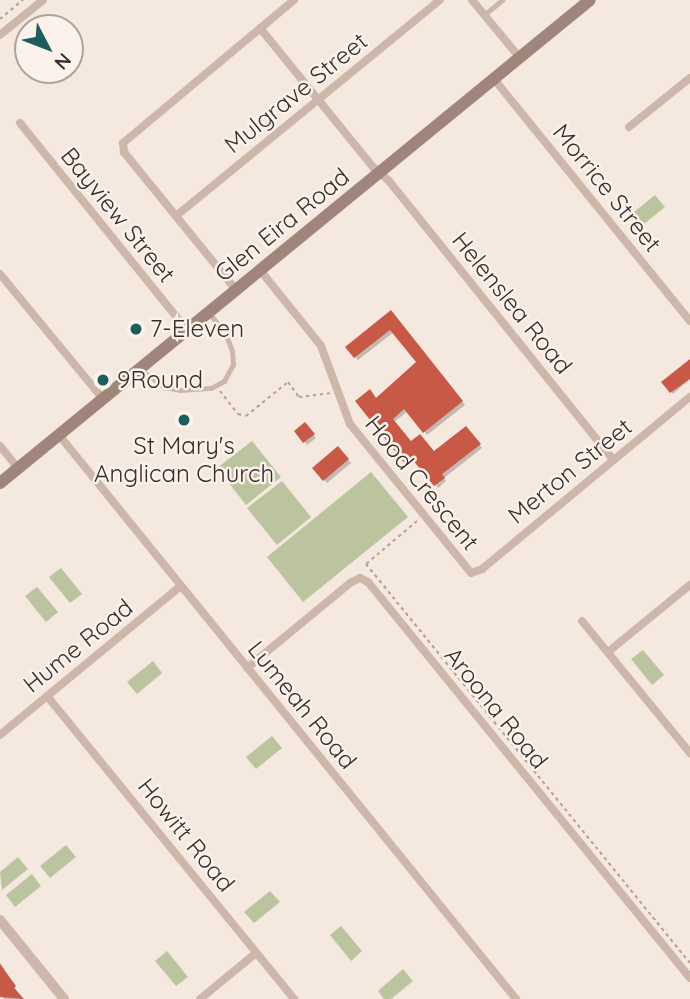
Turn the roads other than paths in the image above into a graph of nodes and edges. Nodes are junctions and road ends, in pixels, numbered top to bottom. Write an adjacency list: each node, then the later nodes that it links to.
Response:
1 (43, 0): 9 (street)
2 (294, 0): 8 (street)
3 (440, 0): 13 (street, Mulgrave Street)
4 (472, 0): 7 (street)
5 (502, 0): 7 (lane)
6 (590, 0): 10 (main road, Glen Eira Road)
7 (484, 15): 10 (street)
8 (260, 28): 13 (street, Helenslea Road); 17 (street)
9 (0, 35)
10 (520, 58): 12 (main road, Glen Eira Road)
11 (690, 78): 15 (street)
12 (494, 79): 16 (main road, Glen Eira Road); 22 (street, Morrice Street)
13 (318, 100): 16 (street, Helenslea Road); 17 (street, Mulgrave Street)
14 (20, 123): 23 (street, Bayview Street)
15 (629, 128)
16 (380, 172): 18 (main road, Glen Eira Road); 29 (street, Helenslea Road)
17 (176, 216): 20 (street)
18 (260, 270): 20 (main road, Glen Eira Road); 32 (street, Hood Crescent)
19 (0, 274): 26 (street)
20 (236, 290): 21 (main road, Glen Eira Road)
21 (208, 313): 23 (main road, Glen Eira Road); 24 (lane)
22 (690, 321)
23 (187, 330): 24 (main road, Glen Eira Road)
24 (140, 369): 26 (main road, Glen Eira Road)
25 (690, 397): 29 (street, Merton Street)
26 (103, 399): 27 (main road, Glen Eira Road)
27 (59, 435): 30 (main road, Glen Eira Road); 34 (street, Lumeah Road)
28 (0, 446): 30 (street)
29 (613, 460): 32 (street, Merton Street)
30 (18, 468): 31 (main road, Glen Eira Road)
31 (0, 483)
32 (474, 573)
33 (690, 585): 36 (street)
34 (181, 586): 37 (street, Lumeah Road); 38 (street, Hume Road)
35 (582, 621): 36 (street)
36 (608, 652): 40 (street)
37 (247, 668): 43 (street, Aroona Road); 47 (street, Lumeah Road)
38 (47, 696): 39 (street, Hume Road); 42 (street, Howitt Road)
39 (0, 735)
40 (690, 752)
41 (0, 920): 44 (street)
42 (256, 953): 45 (street); 46 (street, Howitt Road)
43 (690, 978)
44 (64, 999)
45 (200, 999)
46 (294, 999)
47 (516, 999)

